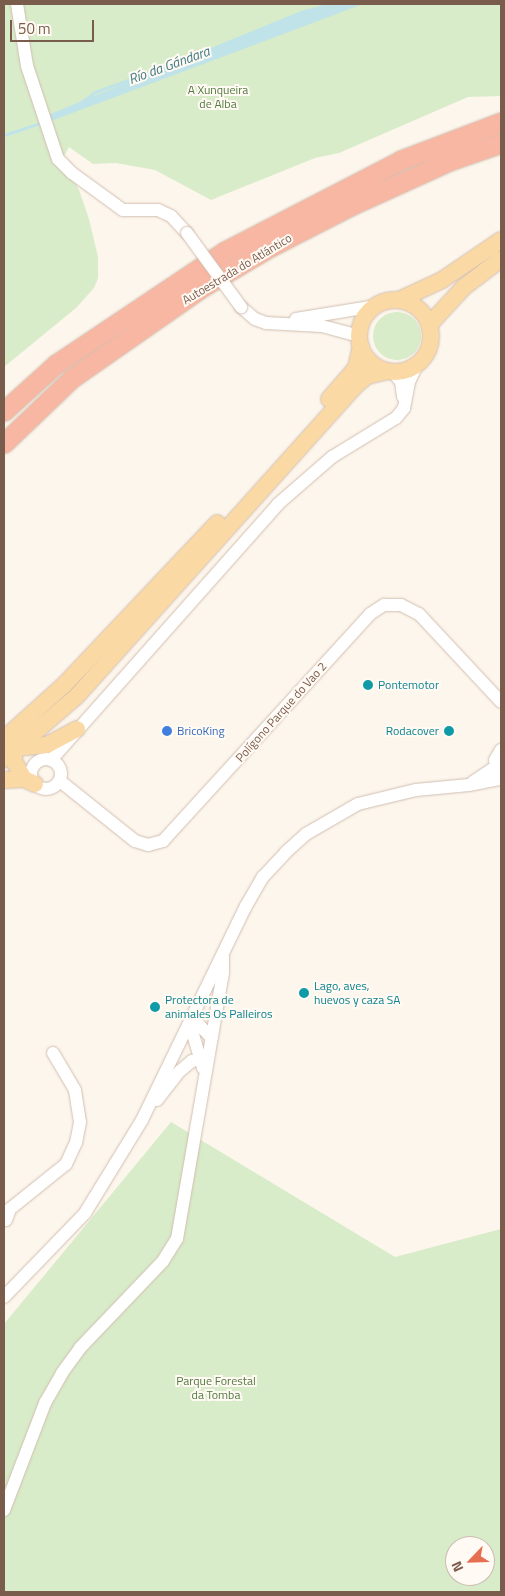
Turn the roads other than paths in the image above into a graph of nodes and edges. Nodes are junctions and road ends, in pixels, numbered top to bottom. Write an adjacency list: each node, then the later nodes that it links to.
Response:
1 (17, 4): 8 (street, bridge)
2 (501, 122): 13 (highway, Autoestrada do Atlántico)
3 (501, 143): 15 (highway, Autoestrada do Atlántico)
4 (501, 240): 6 (main road)
5 (501, 258): 9 (main road)
6 (399, 300): 7 (main road); 9 (main road)
7 (375, 306): 8 (street); 10 (main road)
8 (266, 323): 10 (street)
9 (429, 325): 11 (main road)
10 (360, 341): 12 (main road); 16 (main road)
11 (418, 363): 12 (main road); 14 (street)
12 (390, 371): 14 (street); 21 (main road)
13 (4, 410)
14 (400, 414): 19 (street)
15 (4, 443)
16 (264, 470): 20 (main road); 21 (main road)
17 (499, 700): 18 (street); 28 (street, Polígono Parque do Vao 2)
18 (501, 710)
19 (76, 729): 21 (main road); 24 (street)
20 (4, 739)
21 (11, 750): 23 (main road); 27 (main road)
22 (501, 750): 25 (street)
23 (4, 760)
24 (51, 760): 27 (street); 28 (street)
25 (499, 774): 30 (street)
26 (4, 780): 27 (main road)
27 (28, 781): 28 (street); 29 (street)
28 (60, 781)
29 (4, 789)
30 (223, 953): 31 (street); 32 (street)
31 (190, 1024): 32 (street); 34 (street); 36 (street)
32 (212, 1038): 35 (street)
33 (53, 1053): 37 (street)
34 (201, 1059): 35 (street); 36 (street)
35 (205, 1078): 39 (street)
36 (142, 1120): 38 (street)
37 (4, 1219)
38 (4, 1297)
39 (4, 1510)

